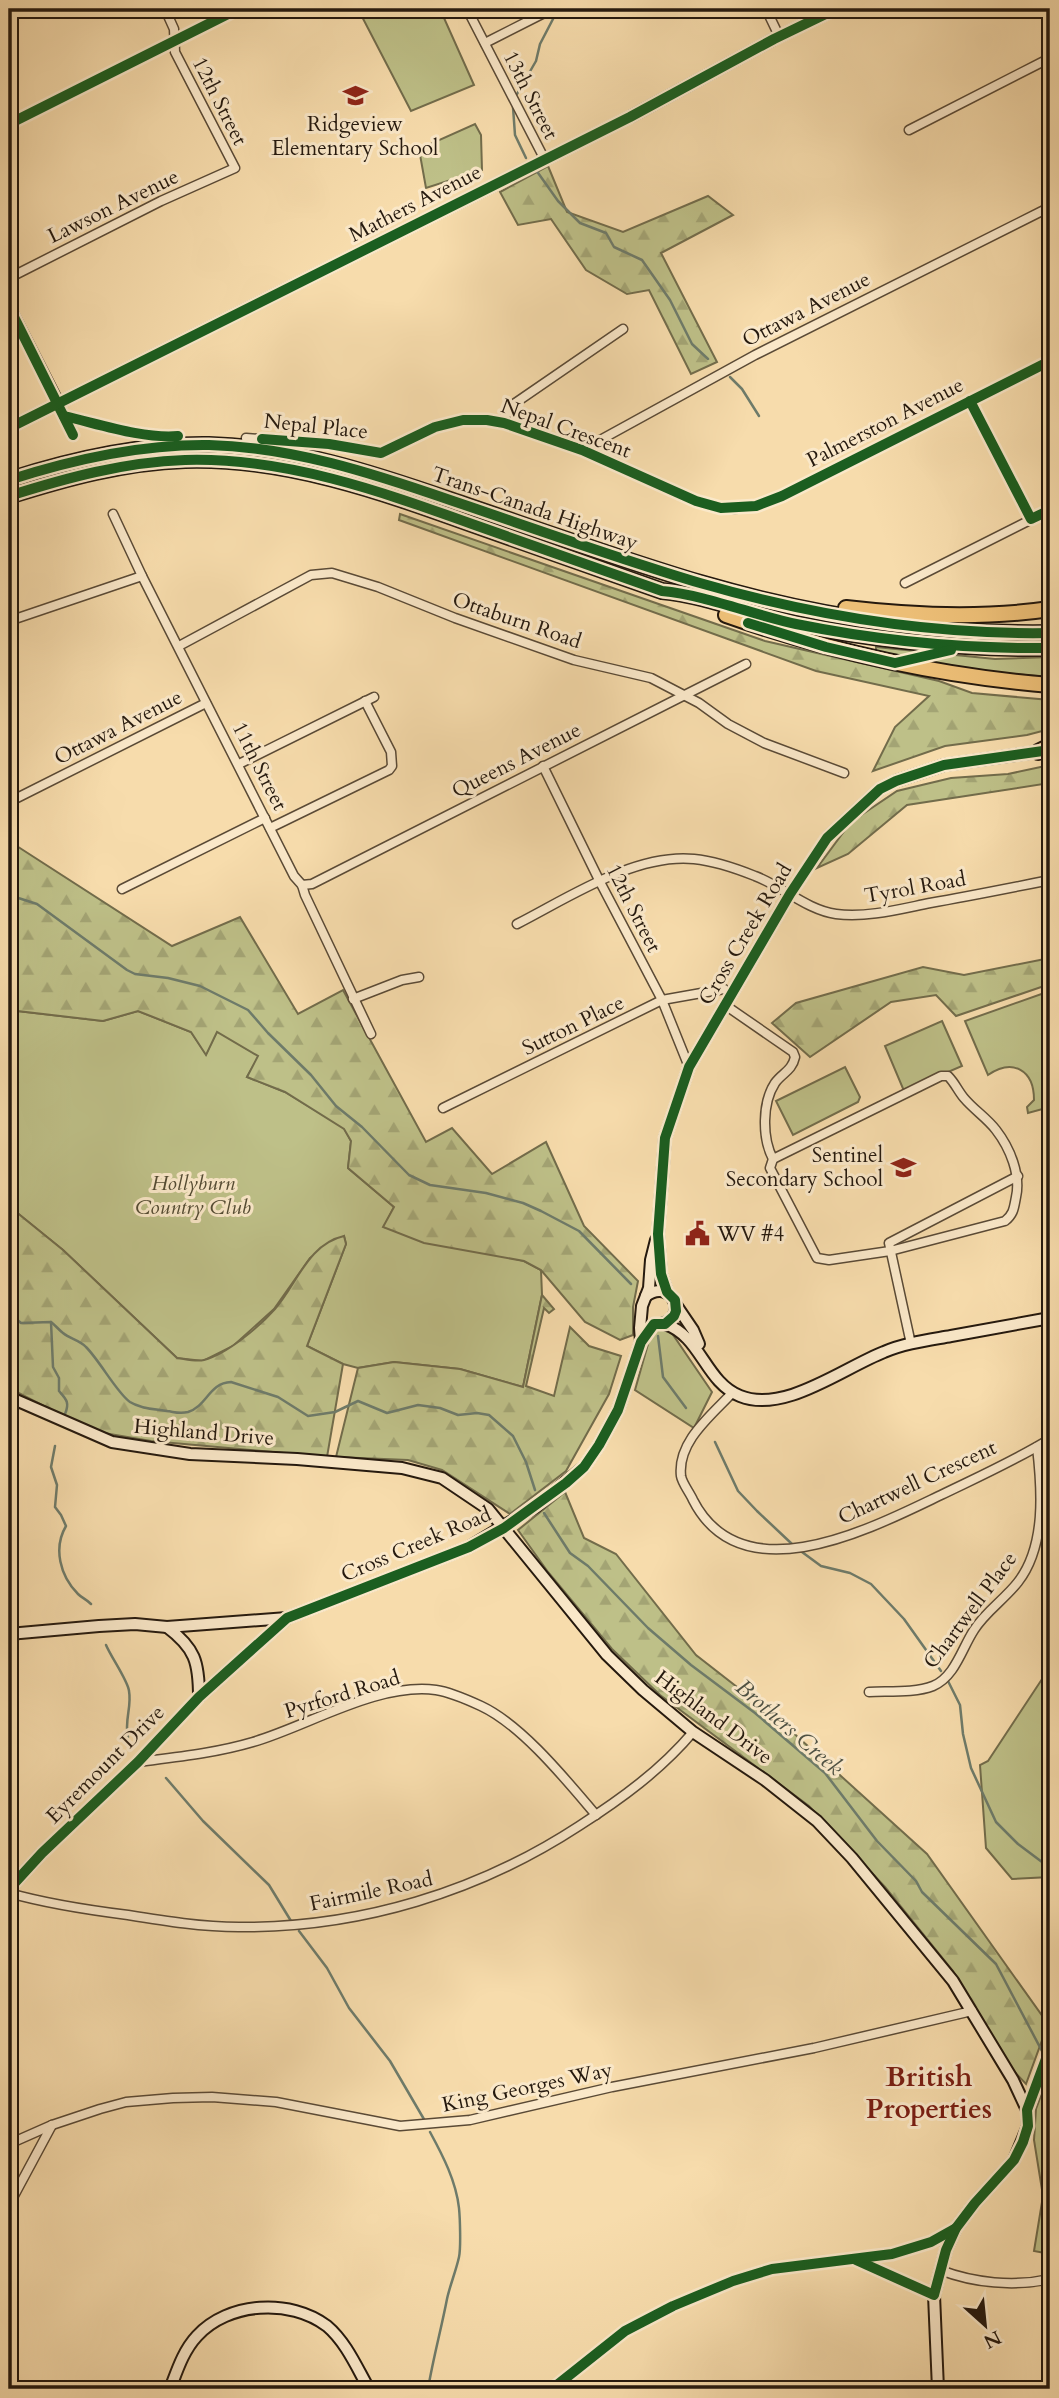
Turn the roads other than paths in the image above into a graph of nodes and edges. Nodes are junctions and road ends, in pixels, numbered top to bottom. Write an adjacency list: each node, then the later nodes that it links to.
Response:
1 (165, 9): 8 (street, 12th Street)
2 (238, 9): 8 (street)
3 (467, 9): 9 (street, 13th Street)
4 (552, 9): 9 (street)
5 (766, 9): 7 (street)
6 (835, 9): 7 (street, Mathers Avenue)
7 (779, 36): 13 (street, Mathers Avenue)
8 (174, 41): 11 (street); 14 (street, 12th Street)
9 (485, 43): 13 (street, 13th Street)
10 (1050, 58): 12 (street)
11 (9, 124)
12 (909, 130)
13 (545, 160): 20 (street, Mathers Avenue)
14 (235, 168): 16 (street, Lawson Avenue)
15 (1050, 207): 25 (street, Ottawa Avenue)
16 (9, 278)
17 (9, 307): 20 (street)
18 (623, 329): 21 (street)
19 (1050, 361): 30 (street, Palmerston Avenue)
20 (58, 403): 22 (street, Mathers Avenue); 23 (street)
21 (503, 422): 25 (street, Nepal Crescent); 26 (street, Nepal Crescent)
22 (9, 428)
23 (74, 435)
24 (246, 438): 26 (street, Nepal Place)
25 (582, 450): 29 (street, Nepal Crescent)
26 (381, 453)
27 (9, 480): 33 (highway, Trans-Canada Highway)
28 (9, 496): 36 (highway, Trans-Canada Highway)
29 (696, 500)
30 (734, 509)
31 (1050, 509): 35 (street)
32 (113, 514): 34 (street, 11th Street)
33 (632, 561): 37 (highway); 39 (highway, Trans-Canada Highway)
34 (142, 576): 38 (street); 40 (street, 11th Street)
35 (905, 583)
36 (662, 592): 41 (highway, Trans-Canada Highway); 43 (highway)
37 (1050, 609)
38 (9, 621)
39 (1050, 633)
40 (179, 646): 44 (street, Ottaburn Road); 47 (street, 11th Street)
41 (1050, 648)
42 (746, 664): 44 (street, Queens Avenue)
43 (1050, 687)
44 (683, 694): 50 (street, Queens Avenue); 51 (street, Ottaburn Road)
45 (374, 697): 46 (street)
46 (365, 701): 49 (street); 54 (street)
47 (206, 703): 49 (street, 11th Street); 52 (street, Ottawa Avenue)
48 (1046, 749): 59 (street, Cross Creek Road)
49 (239, 764): 53 (street, 11th Street)
50 (543, 766): 56 (street, 12th Street); 57 (street, Queens Avenue)
51 (844, 773)
52 (9, 802)
53 (265, 818): 54 (street, 11th Street); 58 (street)
54 (270, 828): 57 (street, 11th Street)
55 (1050, 880): 59 (street, Tyrol Road)
56 (600, 882): 59 (street, Tyrol Road); 60 (street, Tyrol Road); 64 (street, 12th Street)
57 (302, 885): 63 (street, 11th Street)
58 (122, 888)
59 (790, 894): 65 (street, Cross Creek Road)
60 (517, 924)
61 (419, 977): 63 (street)
62 (724, 989): 64 (street, Sutton Place)
63 (354, 999): 66 (street, 11th Street)
64 (662, 1000): 67 (street, 12th Street); 68 (street, Sutton Place)
65 (725, 1005): 67 (street, Cross Creek Road); 69 (street)
66 (371, 1034)
67 (689, 1067): 71 (street, Cross Creek Road)
68 (443, 1108)
69 (773, 1159): 70 (street); 72 (street)
70 (1018, 1176): 72 (street); 72 (street)
71 (657, 1234): 73 (street, Cross Creek Road); 74 (street, Cross Creek Road)
72 (890, 1251): 80 (street)
73 (667, 1292): 74 (street); 75 (street)
74 (646, 1296): 76 (street)
75 (676, 1305): 78 (street); 81 (street)
76 (643, 1312): 78 (street); 79 (street, Cross Creek Road)
77 (1050, 1318): 80 (street)
78 (660, 1324): 79 (street, Cross Creek Road); 81 (street)
79 (641, 1342): 86 (street, Cross Creek Road)
80 (911, 1344): 82 (street)
81 (704, 1360): 82 (street)
82 (733, 1392): 85 (street, Chartwell Crescent)
83 (9, 1397): 86 (street, Highland Drive)
84 (1050, 1438): 85 (street, Chartwell Crescent)
85 (1037, 1447): 90 (street, Chartwell Place)
86 (504, 1528): 87 (street, Cross Creek Road); 92 (street, Highland Drive)
87 (287, 1618): 88 (street, Cross Creek Road); 91 (street, Cross Creek Road)
88 (167, 1626): 89 (street); 91 (street)
89 (9, 1634)
90 (869, 1692)
91 (199, 1697): 93 (street, Eyremount Drive)
92 (693, 1732): 94 (street, Fairmile Road); 96 (street, Highland Drive)
93 (138, 1762): 94 (street, Pyrford Road); 95 (street, Eyremount Drive)
94 (596, 1815): 95 (street, Fairmile Road)
95 (9, 1891)
96 (972, 2011): 98 (street, Highland Drive); 99 (street, King Georges Way)
97 (1050, 2048): 98 (street)
98 (1027, 2110): 102 (street)
99 (52, 2125): 100 (street, King Georges Way); 101 (street)
100 (9, 2144)
101 (9, 2205)
102 (956, 2228): 103 (street); 104 (street)
103 (852, 2258): 106 (street); 110 (street)
104 (940, 2270): 105 (street); 106 (street)
105 (1050, 2279)
106 (934, 2295): 107 (street)
107 (939, 2388): 111 (street)
108 (170, 2389): 109 (street)
109 (369, 2389)
110 (552, 2389)
111 (969, 2389)

